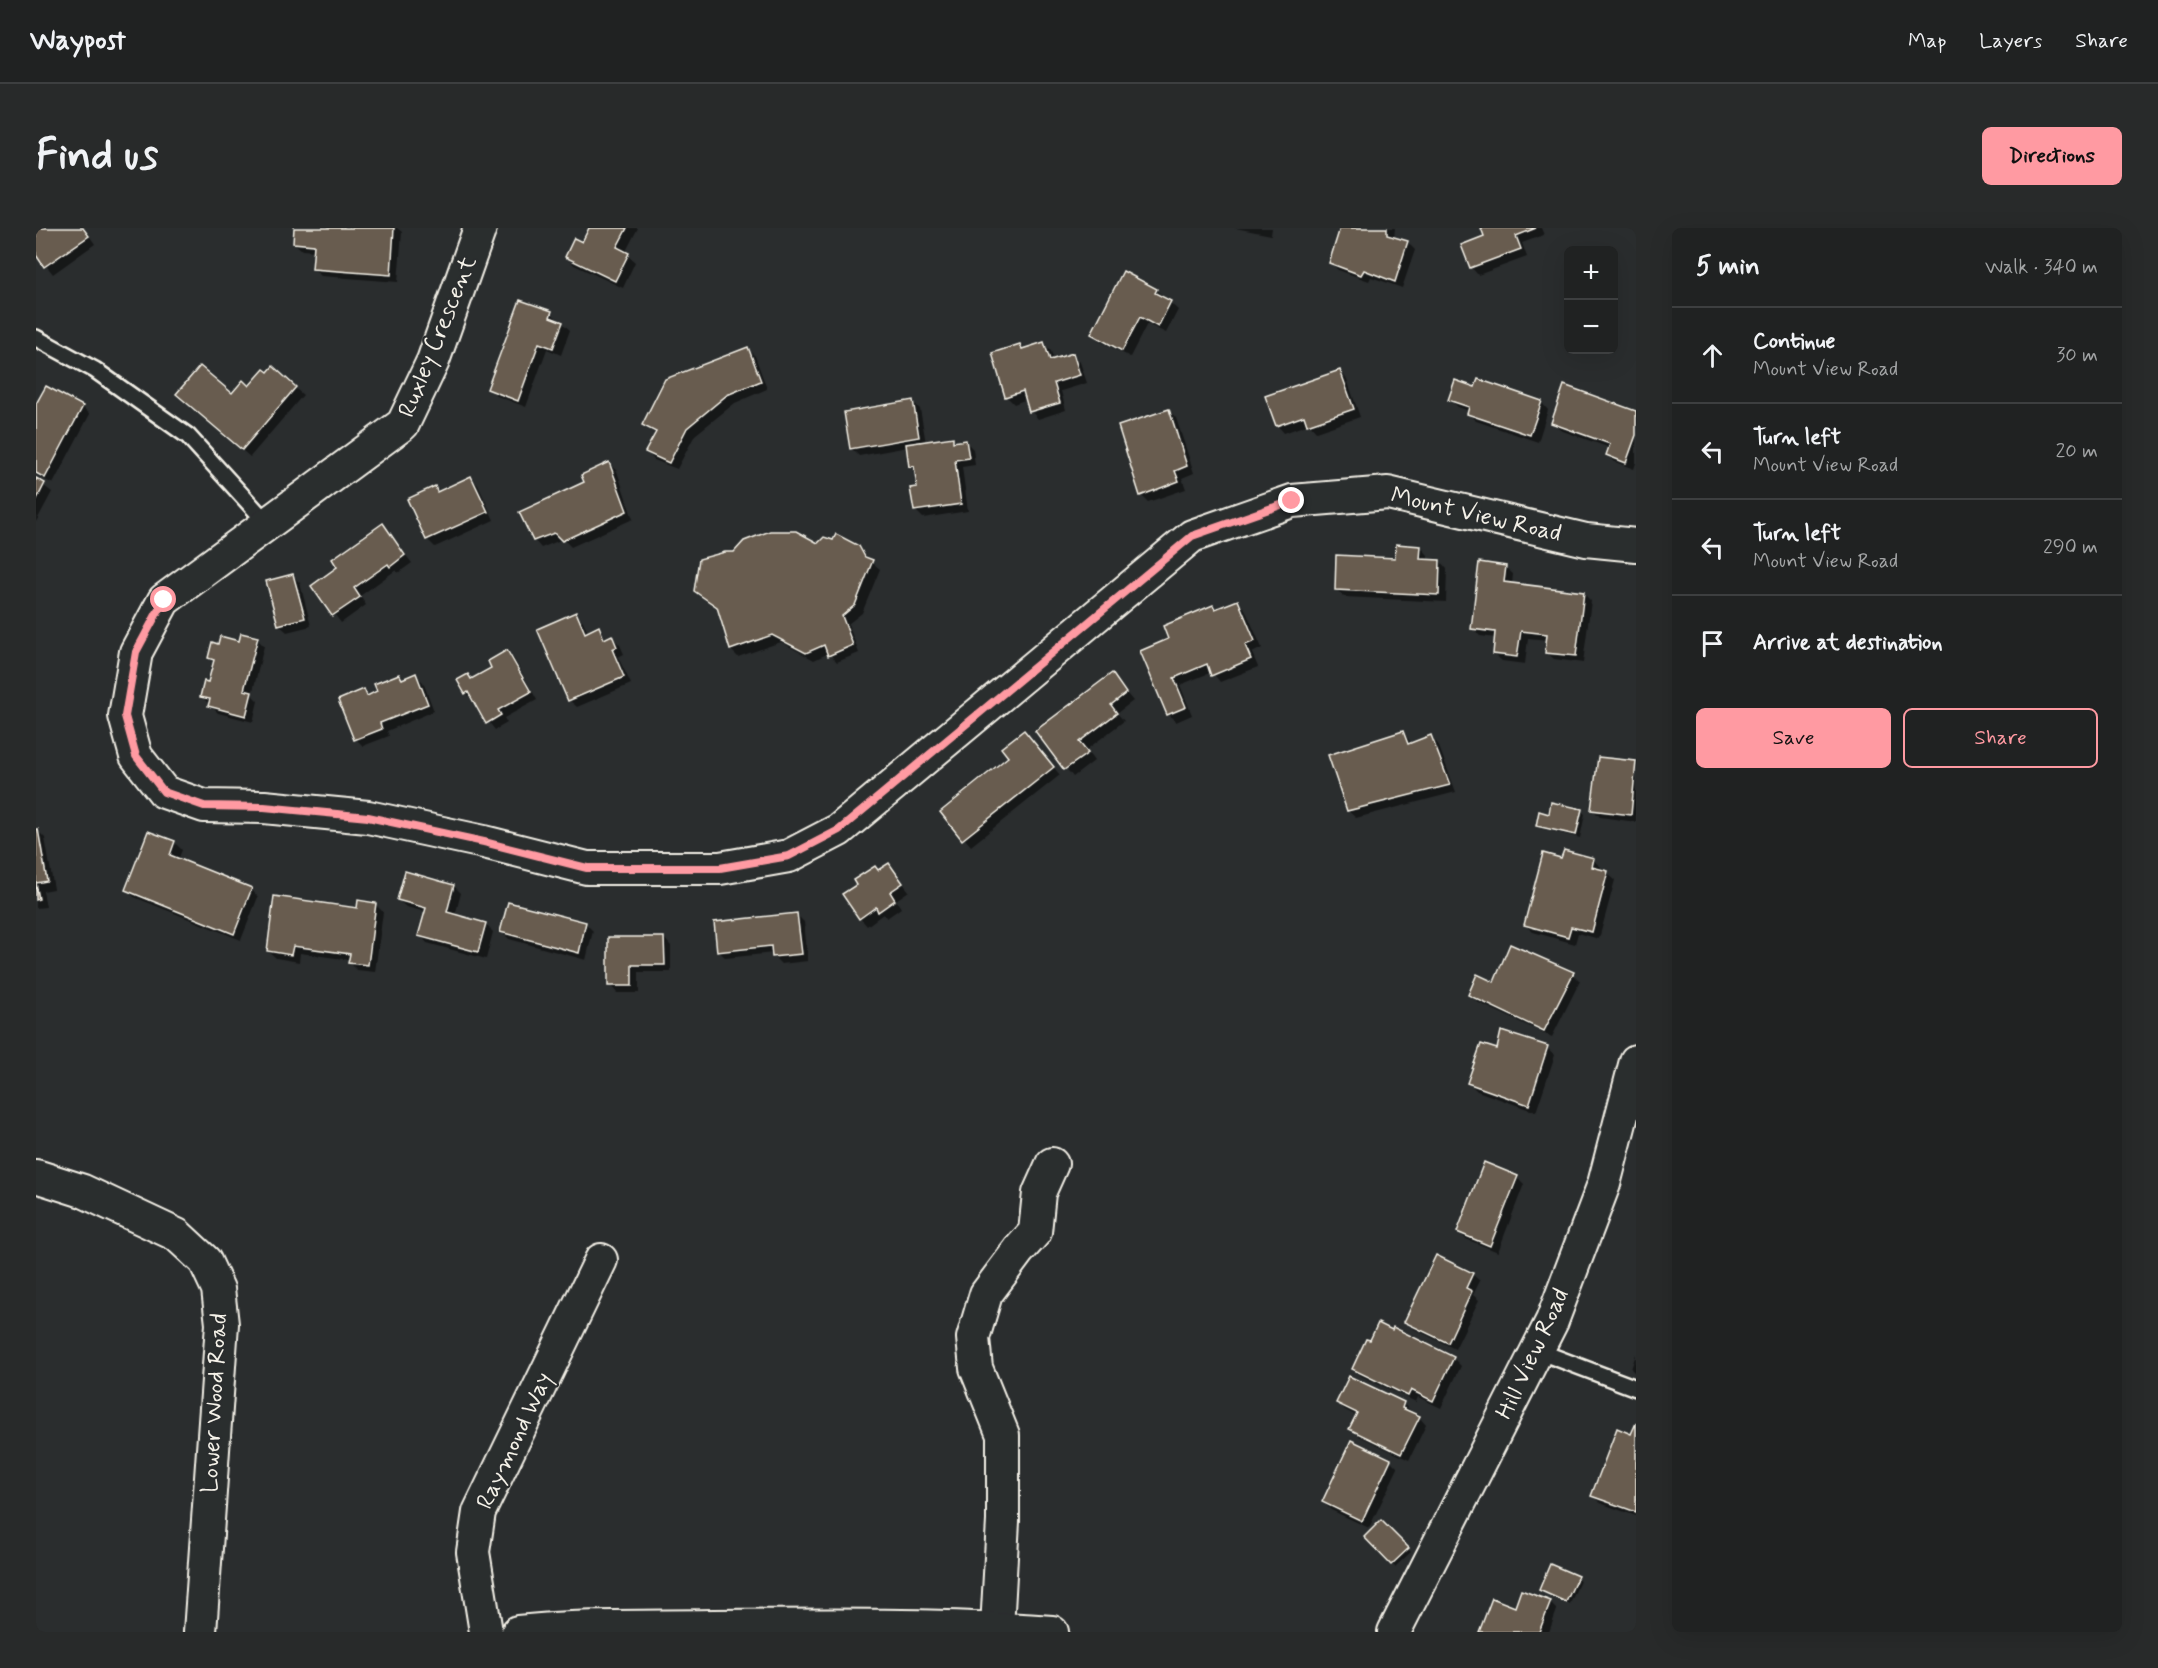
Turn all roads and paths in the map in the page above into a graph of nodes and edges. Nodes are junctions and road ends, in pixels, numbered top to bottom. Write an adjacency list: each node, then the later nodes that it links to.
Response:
1 (480, 228): 3 (street, Ruxley Crescent)
2 (36, 338): 3 (lane)
3 (268, 524): 4 (street, Mount View Road)
4 (1636, 545)
5 (1636, 1061): 9 (street, Hill View Road)
6 (1052, 1164): 11 (street)
7 (36, 1176): 13 (street, Lower Wood Road)
8 (601, 1260): 14 (street, Raymond Way)
9 (1538, 1352): 10 (lane); 17 (street, Hill View Road)
10 (1636, 1389)
11 (997, 1628): 12 (street); 16 (street)
12 (584, 1630): 15 (street)
13 (200, 1632)
14 (486, 1632)
15 (518, 1632)
16 (1052, 1632)
17 (1394, 1632)

